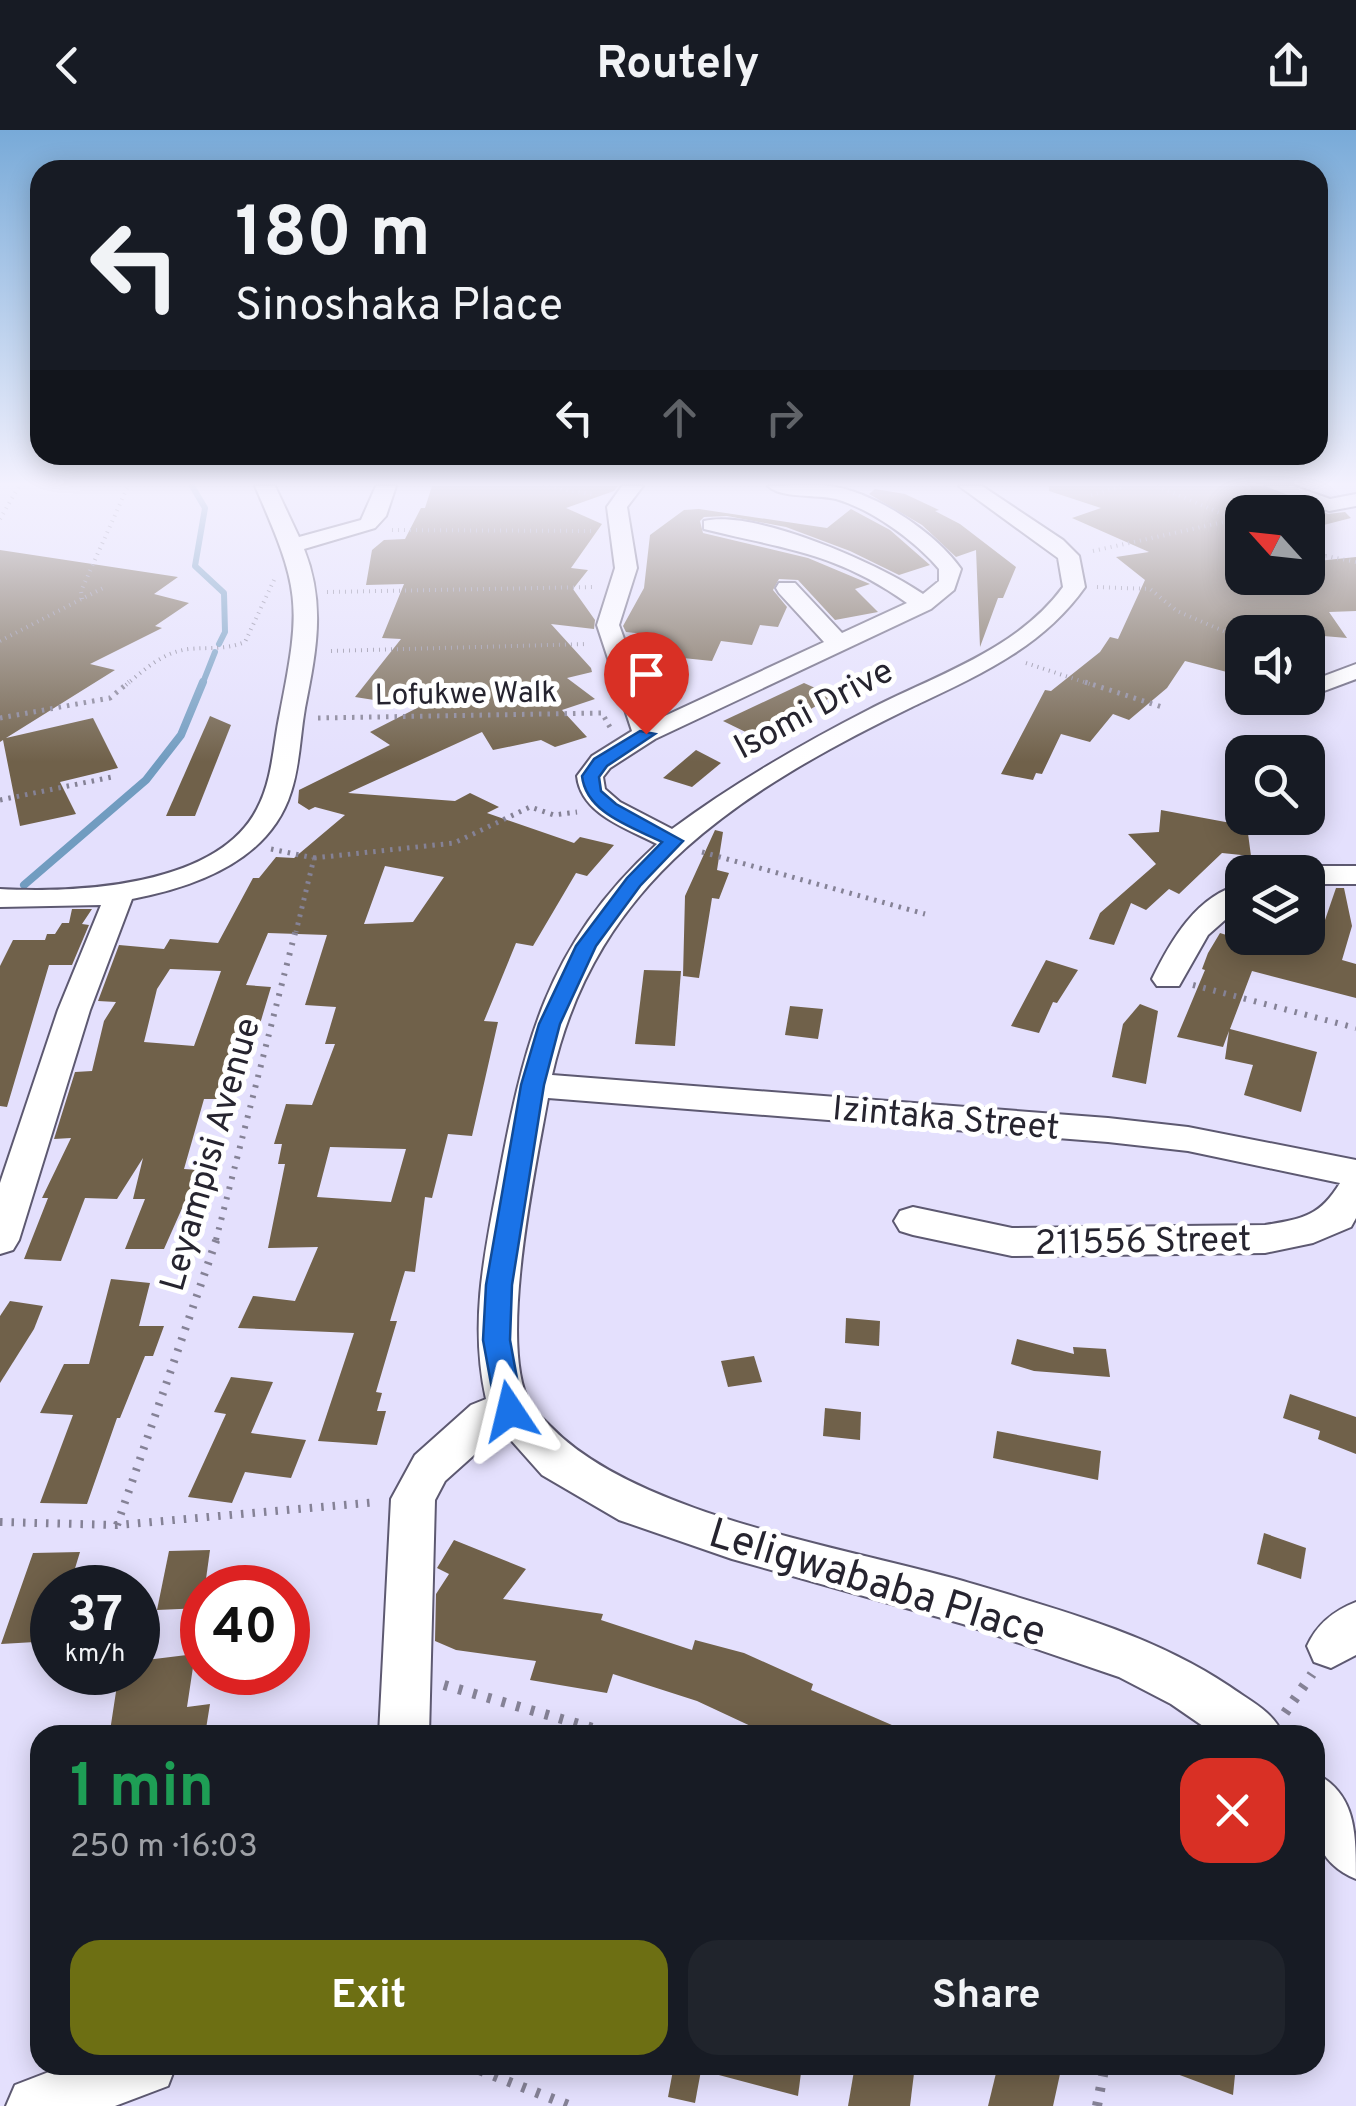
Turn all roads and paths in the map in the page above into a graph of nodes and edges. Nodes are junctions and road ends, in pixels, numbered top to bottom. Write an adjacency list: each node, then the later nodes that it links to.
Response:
1 (87, 578): 13 (path)
2 (276, 578): 24 (path)
3 (300, 578): 19 (street)
4 (475, 578): 9 (path)
5 (626, 578): 9 (street)
6 (882, 578): 14 (street)
7 (947, 578): 14 (street)
8 (1072, 578): 11 (street)
9 (624, 586): 17 (street)
10 (105, 587): 13 (path)
11 (1074, 587): 15 (path); 20 (street, Isomi Drive)
12 (787, 588): 18 (street)
13 (82, 599): 16 (path)
14 (923, 604): 18 (street)
15 (1225, 631)
16 (0, 641)
17 (613, 644): 19 (path); 26 (street)
18 (839, 644): 26 (street)
19 (304, 652): 25 (street)
20 (996, 653): 23 (path); 31 (street, Isomi Drive)
21 (1356, 671): 22 (street)
22 (1325, 683)
23 (1162, 707)
24 (0, 718)
25 (292, 718): 27 (path, Lofukwe Walk); 32 (street)
26 (646, 734): 27 (street)
27 (620, 749): 30 (street)
28 (112, 777): 29 (path)
29 (0, 800)
30 (610, 808): 31 (street); 33 (path)
31 (674, 841): 39 (path); 42 (street, Isomi Drive)
32 (245, 843): 33 (path); 36 (street)
33 (314, 858): 50 (path, Leyampisi Avenue)
34 (1325, 875): 35 (street)
35 (1356, 875)
36 (120, 892): 37 (street); 46 (street)
37 (0, 898)
38 (1225, 902): 40 (street)
39 (926, 914)
40 (1168, 979): 41 (path)
41 (1356, 1028)
42 (532, 1085): 43 (street, Izintaka Street); 47 (street, Isomi Drive)
43 (1356, 1173)
44 (1356, 1187): 45 (street, 211556 Street)
45 (913, 1221)
46 (0, 1240)
47 (510, 1411): 48 (street); 55 (street, Leligwababa Place)
48 (413, 1499): 50 (path); 52 (street)
49 (0, 1522): 50 (path)
50 (117, 1525)
51 (1344, 1635): 56 (path)
52 (410, 1675): 53 (street); 54 (path)
53 (405, 1725)
54 (582, 1725)
55 (1263, 1725)
56 (1271, 1725)
57 (1325, 1812): 58 (street)
58 (1356, 1852)
59 (120, 2075): 62 (street)
60 (492, 2075): 63 (path)
61 (1103, 2075): 64 (path)
62 (36, 2106)
63 (571, 2106)
64 (1097, 2106)

